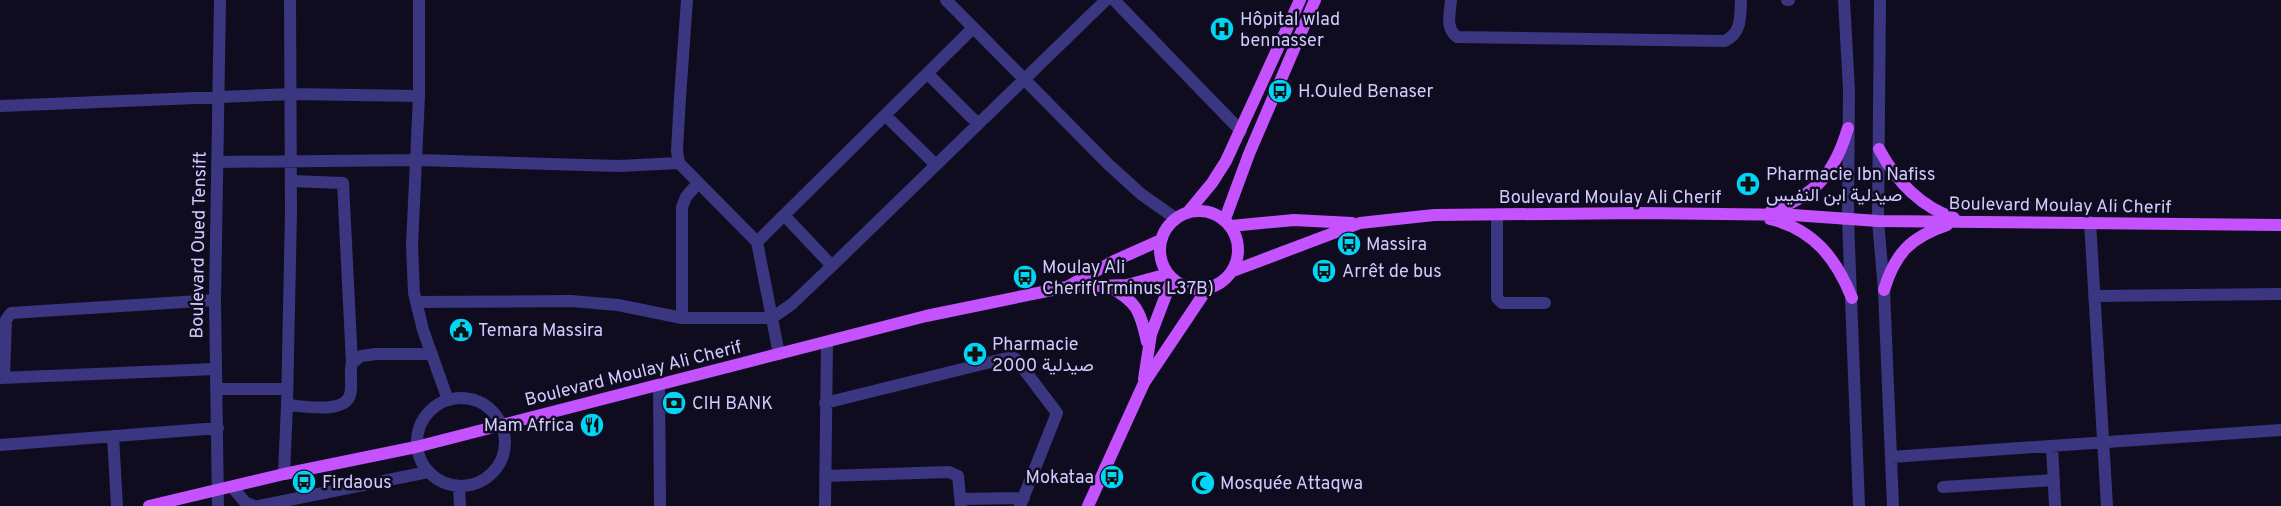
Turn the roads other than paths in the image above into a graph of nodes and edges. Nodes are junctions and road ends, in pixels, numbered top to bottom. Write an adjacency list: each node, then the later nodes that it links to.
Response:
1 (220, 0): 19 (street, Boulevard Oued Tensift)
2 (290, 0): 17 (street)
3 (419, 0): 18 (street)
4 (687, 0): 29 (street)
5 (946, 0): 14 (street)
6 (1106, 0): 16 (street)
7 (1114, 0): 24 (street)
8 (1300, 0): 24 (main road)
9 (1315, 0): 43 (main road)
10 (1451, 0): 11 (street)
11 (1741, 0)
12 (1844, 0): 23 (street)
13 (1880, 0): 25 (street)
14 (973, 28): 15 (street); 16 (street)
15 (928, 74): 21 (street); 22 (street)
16 (1024, 79): 22 (street); 38 (street)
17 (291, 94): 18 (street); 19 (street); 26 (street)
18 (419, 96): 27 (street)
19 (218, 98): 20 (street); 28 (street, Boulevard Oued Tensift)
20 (0, 106)
21 (885, 115): 30 (street); 35 (street)
22 (978, 124): 30 (street)
23 (1848, 128): 34 (main road); 39 (street)
24 (1241, 131): 33 (main road)
25 (1879, 149): 40 (street); 41 (main road)
26 (291, 160): 27 (street); 28 (street); 31 (street)
27 (418, 160): 29 (street); 59 (street)
28 (217, 162): 58 (street, Boulevard Oued Tensift)
29 (679, 163): 32 (street)
30 (935, 164): 48 (street)
31 (291, 181): 67 (street); 73 (street)
32 (697, 184): 47 (street); 61 (street)
33 (1188, 212): 38 (main road); 43 (main road)
34 (1742, 214): 36 (main road, Boulevard Moulay Ali Cherif); 37 (main road, Boulevard Moulay Ali Cherif)
35 (784, 215): 47 (street); 48 (street)
36 (1497, 215): 44 (main road, Boulevard Moulay Ali Cherif); 60 (street)
37 (1755, 216): 39 (main road, Boulevard Moulay Ali Cherif); 57 (main road)
38 (1175, 218): 46 (main road)
39 (1848, 219): 40 (main road, Boulevard Moulay Ali Cherif); 57 (street)
40 (1878, 221): 41 (main road, Boulevard Moulay Ali Cherif); 54 (street)
41 (1964, 221): 42 (main road, Boulevard Moulay Ali Cherif); 54 (main road)
42 (2090, 222): 45 (main road, Boulevard Moulay Ali Cherif); 56 (street)
43 (1228, 223): 44 (main road, Boulevard Moulay Ali Cherif); 49 (main road)
44 (1360, 223): 49 (main road, Boulevard Moulay Ali Cherif)
45 (2281, 225)
46 (1161, 240): 50 (main road); 52 (main road, Boulevard Moulay Ali Cherif)
47 (757, 242): 62 (street)
48 (832, 266): 62 (street)
49 (1233, 271): 53 (main road)
50 (1170, 276): 51 (main road, Boulevard Moulay Ali Cherif); 53 (main road); 64 (main road)
51 (1108, 286): 52 (main road, Boulevard Moulay Ali Cherif); 64 (main road)
52 (1068, 287): 63 (main road, Boulevard Moulay Ali Cherif)
53 (1207, 289): 70 (main road)
54 (1884, 290): 85 (street)
55 (2281, 294): 56 (street)
56 (2094, 296): 81 (street)
57 (1852, 298): 105 (street)
58 (214, 300): 68 (street, Boulevard Oued Tensift); 69 (street)
59 (416, 302): 61 (street); 65 (street)
60 (1545, 303)
61 (682, 318): 62 (street)
62 (772, 318): 66 (street)
63 (827, 342): 66 (main road, Boulevard Moulay Ali Cherif); 75 (street)
64 (1148, 347): 70 (main road)
65 (432, 354): 67 (street); 74 (street)
66 (779, 354): 71 (main road, Boulevard Moulay Ali Cherif)
67 (352, 363): 76 (street)
68 (215, 369): 69 (street); 72 (street, Boulevard Oued Tensift)
69 (2, 378)
70 (1144, 383): 104 (main road)
71 (659, 385): 77 (main road, Boulevard Moulay Ali Cherif); 102 (street)
72 (216, 389): 73 (street); 78 (street, Boulevard Oued Tensift)
73 (287, 389): 76 (street)
74 (448, 400): 77 (street); 84 (street)
75 (825, 403): 88 (street); 94 (street)
76 (287, 405): 87 (street)
77 (501, 425): 84 (main road, Boulevard Moulay Ali Cherif); 90 (street)
78 (218, 428): 80 (street); 93 (street, Boulevard Oued Tensift)
79 (2281, 430): 81 (street)
80 (113, 436): 82 (street); 96 (street)
81 (2102, 442): 83 (street); 108 (street)
82 (0, 445)
83 (2052, 446): 85 (street); 89 (street)
84 (416, 447): 86 (street); 87 (main road, Boulevard Moulay Ali Cherif)
85 (1891, 457): 106 (street)
86 (428, 472): 90 (street); 100 (street)
87 (284, 474): 92 (main road, Boulevard Moulay Ali Cherif)
88 (825, 476): 95 (street); 103 (street)
89 (2054, 480): 91 (street); 107 (street)
90 (459, 486): 101 (street)
91 (1943, 487)
92 (233, 488): 93 (main road, Boulevard Moulay Ali Cherif); 99 (street)
93 (218, 491): 97 (main road, Boulevard Moulay Ali Cherif); 98 (street, Boulevard Oued Tensift)
94 (1022, 502): 95 (street)
95 (961, 503)
96 (117, 506)
97 (149, 506)
98 (218, 506)
99 (254, 506)
100 (259, 506)
101 (460, 506)
102 (660, 506)
103 (825, 506)
104 (1088, 506)
105 (1859, 506)
106 (1893, 506)
107 (2055, 506)
108 (2107, 506)

